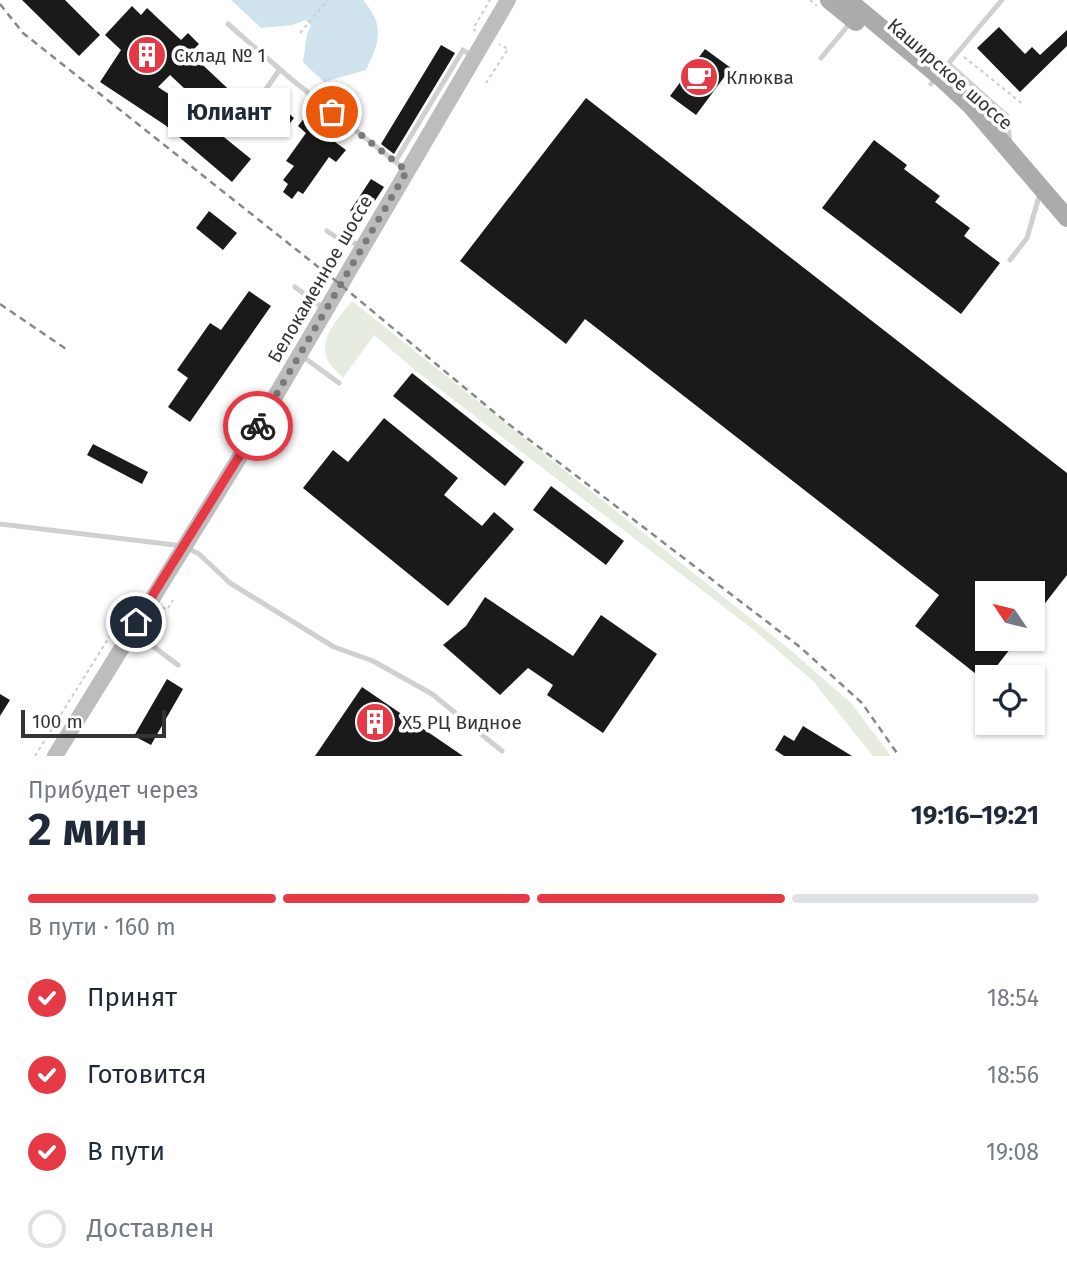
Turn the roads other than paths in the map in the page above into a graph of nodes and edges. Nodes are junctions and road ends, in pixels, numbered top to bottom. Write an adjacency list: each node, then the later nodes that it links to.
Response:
1 (508, 0): 10 (main road, Белокаменное шоссе)
2 (829, 0): 4 (main road, Каширское шоссе)
3 (1002, 0): 8 (lane)
4 (854, 10): 6 (lane); 8 (main road, Каширское шоссе)
5 (228, 24): 7 (lane)
6 (821, 58)
7 (279, 69): 9 (lane); 10 (lane)
8 (940, 75): 11 (main road, Каширское шоссе)
9 (228, 118)
10 (401, 167): 14 (main road, Белокаменное шоссе)
11 (1041, 188): 12 (main road, Каширское шоссе); 15 (lane)
12 (1067, 219)
13 (327, 231): 14 (lane)
14 (358, 244): 17 (main road, Белокаменное шоссе)
15 (1010, 260)
16 (295, 287): 17 (lane)
17 (326, 311): 18 (main road, Белокаменное шоссе)
18 (300, 355): 19 (lane); 21 (main road, Белокаменное шоссе)
19 (339, 383)
20 (0, 524): 21 (lane)
21 (183, 546): 22 (main road, Белокаменное шоссе); 24 (lane)
22 (131, 630): 23 (lane); 25 (main road, Белокаменное шоссе)
23 (178, 665)
24 (502, 751)
25 (54, 756)

